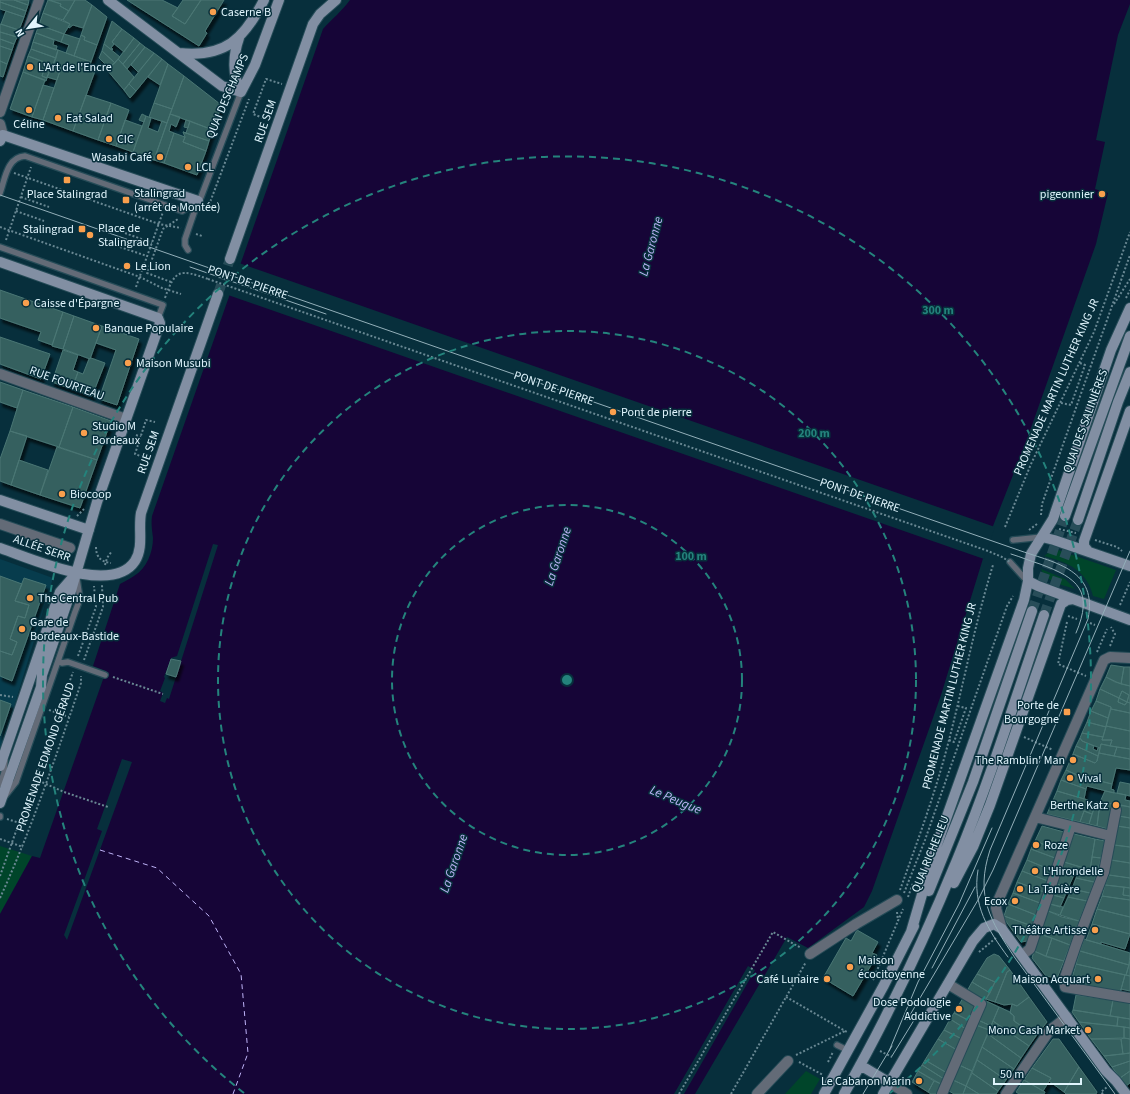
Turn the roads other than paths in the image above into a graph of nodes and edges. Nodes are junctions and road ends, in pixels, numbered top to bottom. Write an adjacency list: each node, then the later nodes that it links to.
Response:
1 (39, 0): 9 (street)
2 (108, 0): 7 (main road)
3 (264, 0): 6 (main road, QUAI DESCHAMPS)
4 (279, 0): 8 (main road, QUAI DESCHAMPS)
5 (336, 0): 16 (main road, RUE SEM)
6 (239, 38): 7 (main road, QUAI DESCHAMPS); 8 (main road)
7 (179, 52): 8 (main road)
8 (241, 92): 13 (lane, QUAI DESCHAMPS)
9 (0, 112)
10 (0, 124): 11 (street)
11 (1, 138): 13 (main road)
12 (0, 193): 13 (lane)
13 (198, 201): 15 (lane)
14 (0, 247): 20 (lane)
15 (188, 250)
16 (230, 258)
17 (0, 262): 20 (main road)
18 (218, 294): 38 (main road, RUE SEM)
19 (1130, 308): 31 (main road)
20 (158, 318): 25 (main road)
21 (1130, 336): 27 (main road, QUAI DES SALINIÈRES)
22 (1130, 372): 28 (main road, QUAI DES SALINIÈRES)
23 (0, 374): 25 (street, RUE FOURTEAU)
24 (1130, 411): 35 (main road)
25 (126, 418): 30 (main road)
26 (0, 500): 30 (main road)
27 (1065, 516)
28 (1078, 520)
29 (0, 524): 34 (street, ALLÉE SERR)
30 (89, 530): 38 (main road)
31 (1042, 537): 32 (lane); 35 (main road); 39 (main road)
32 (1013, 540)
33 (0, 548): 38 (main road, ALLÉE SERR)
34 (70, 548)
35 (1088, 551): 37 (main road)
36 (1010, 560): 39 (lane)
37 (1130, 566)
38 (76, 573): 45 (lane); 47 (main road); 50 (main road)
39 (1028, 581): 40 (main road); 57 (main road)
40 (1073, 599): 43 (main road); 58 (main road)
41 (1032, 611): 57 (main road, QUAI RICHELIEU)
42 (1044, 616): 58 (main road)
43 (1130, 620)
44 (1130, 658): 52 (street)
45 (58, 661): 46 (lane); 50 (lane)
46 (105, 675)
47 (7, 747): 48 (main road); 49 (lane)
48 (0, 766)
49 (0, 784)
50 (0, 803)
51 (1116, 810): 54 (street)
52 (1035, 817): 53 (street); 56 (street)
53 (1071, 826): 54 (street); 60 (street)
54 (1111, 836): 62 (street)
55 (897, 900): 59 (street)
56 (1002, 929): 60 (main road); 61 (main road)
57 (911, 932): 67 (main road, QUAI RICHELIEU)
58 (924, 937): 69 (main road)
59 (810, 954)
60 (1022, 955): 63 (main road)
61 (948, 984): 70 (main road); 76 (street)
62 (1065, 987): 63 (street); 64 (street)
63 (1052, 996): 65 (main road)
64 (1130, 998)
65 (1067, 1017): 77 (street); 78 (main road)
66 (837, 1045): 67 (lane)
67 (849, 1051): 72 (main road, QUAI RICHELIEU)
68 (790, 1059): 71 (street)
69 (860, 1065): 70 (main road); 73 (main road)
70 (890, 1083): 74 (main road); 75 (street)
71 (757, 1094)
72 (824, 1094)
73 (844, 1094)
74 (883, 1094)
75 (907, 1094)
76 (942, 1094)
77 (1006, 1094)
78 (1126, 1094)

